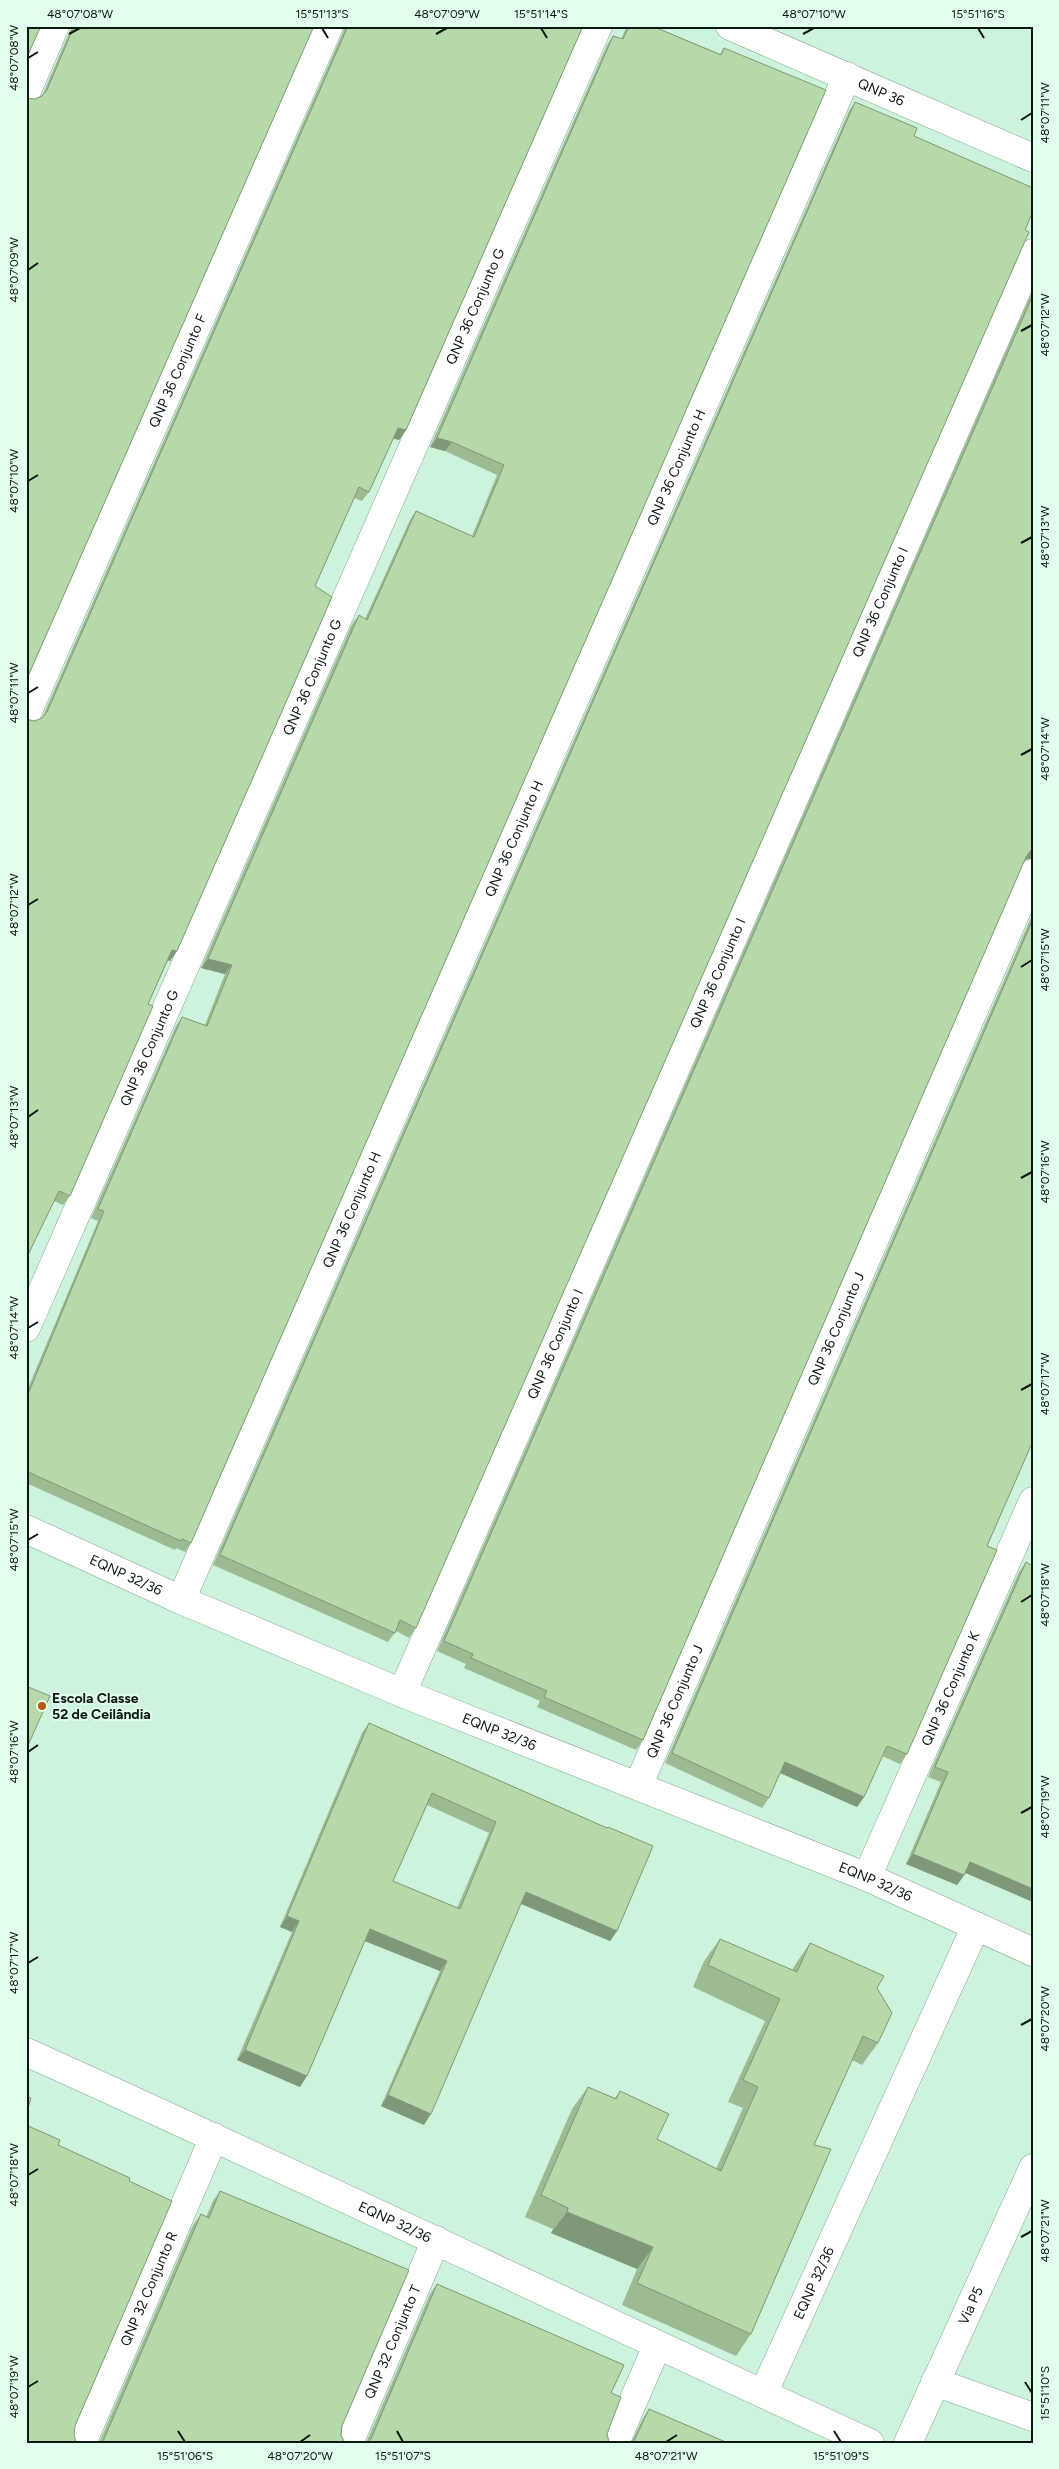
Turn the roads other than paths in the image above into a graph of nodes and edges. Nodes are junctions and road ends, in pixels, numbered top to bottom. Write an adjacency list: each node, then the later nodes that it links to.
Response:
1 (55, 26): 6 (street)
2 (330, 26): 9 (street, QNP 36 Conjunto F)
3 (598, 26): 11 (street, QNP 36 Conjunto G)
4 (730, 26): 5 (street, QNP 36)
5 (847, 76): 7 (street, QNP 36); 14 (street, QNP 36 Conjunto H)
6 (26, 93)
7 (1033, 158)
8 (1033, 253): 15 (street, QNP 36 Conjunto I)
9 (26, 715)
10 (1033, 873): 16 (street, QNP 36 Conjunto J)
11 (26, 1328)
12 (1033, 1501): 17 (street, QNP 36 Conjunto K)
13 (26, 1529): 14 (street, EQNP 32/36)
14 (181, 1600): 15 (street, EQNP 32/36)
15 (402, 1693): 16 (street, EQNP 32/36)
16 (638, 1786): 17 (street, EQNP 32/36)
17 (867, 1876): 18 (street, EQNP 32/36)
18 (976, 1926): 19 (street, EQNP 32/36); 26 (street, EQNP 32/36)
19 (1033, 1952)
20 (26, 2052): 21 (street, EQNP 32/36)
21 (214, 2137): 23 (street, EQNP 32/36); 28 (street, QNP 32 Conjunto R)
22 (1033, 2168): 25 (street, Via P5)
23 (436, 2240): 24 (street, EQNP 32/36); 29 (street, QNP 32 Conjunto T)
24 (657, 2346): 26 (street, EQNP 32/36); 30 (street)
25 (935, 2382): 27 (street); 32 (street, Via P5)
26 (763, 2394): 31 (street, EQNP 32/36)
27 (1033, 2417)
28 (82, 2443)
29 (349, 2443)
30 (614, 2443)
31 (870, 2443)
32 (908, 2443)

